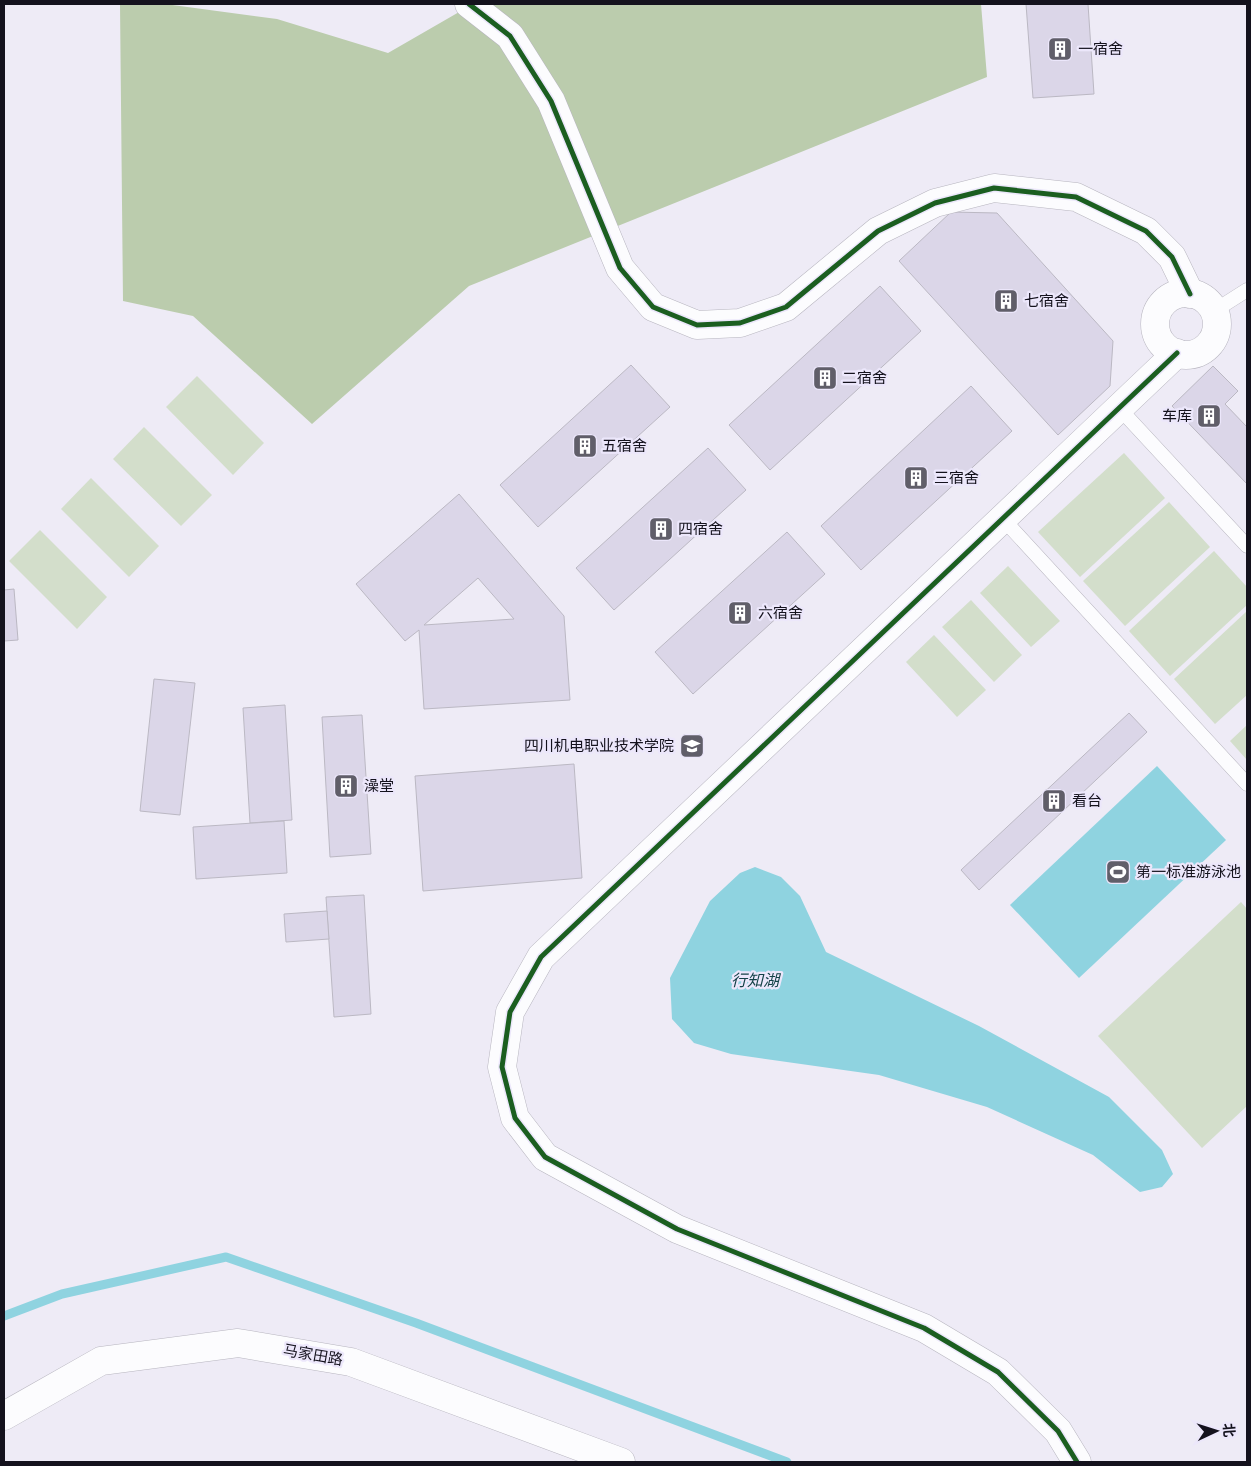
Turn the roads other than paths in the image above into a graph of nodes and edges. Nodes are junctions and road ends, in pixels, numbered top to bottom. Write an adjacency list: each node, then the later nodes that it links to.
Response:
1 (468, 4): 3 (street)
2 (1247, 290): 4 (lane)
3 (1190, 294): 4 (street); 5 (street)
4 (1214, 311): 5 (street)
5 (1177, 353): 6 (street)
6 (1119, 408): 7 (street); 8 (lane)
7 (1003, 519): 9 (lane); 12 (street)
8 (1247, 546)
9 (1247, 784)
10 (4, 1416): 11 (street, 马家田路)
11 (621, 1462)
12 (1077, 1462)

